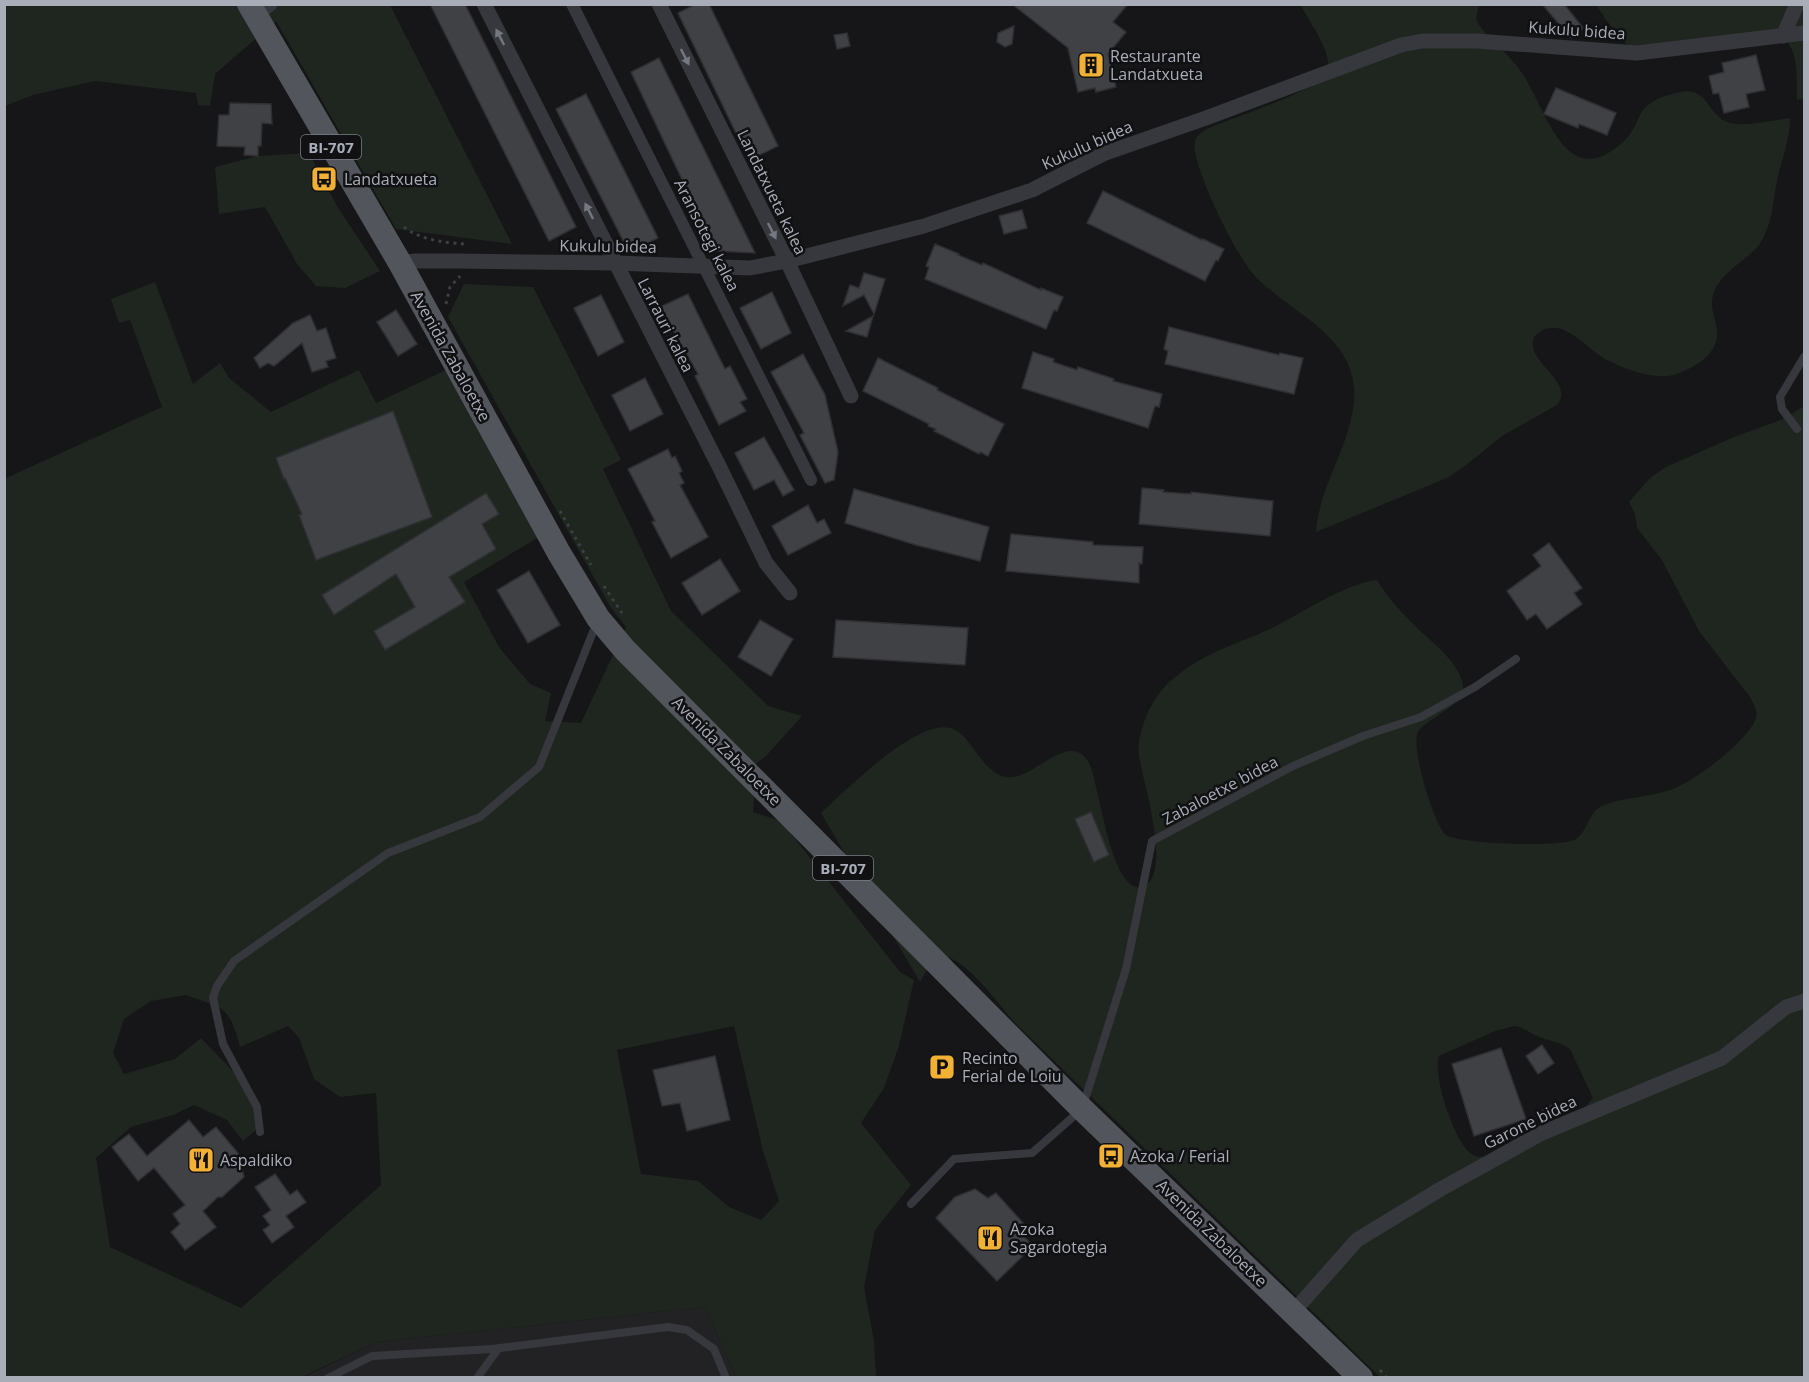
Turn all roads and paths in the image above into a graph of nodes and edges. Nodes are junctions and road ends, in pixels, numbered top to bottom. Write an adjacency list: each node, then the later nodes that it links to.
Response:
1 (484, 4): 12 (street, Larrauri kalea, one-way to 1)
2 (572, 4): 13 (street, Aransotegi kalea)
3 (659, 4): 10 (street, Landatxueta kalea, one-way to 10)
4 (1797, 4): 7 (street)
5 (258, 8): 11 (main road, Avenida Zabaloetxe / BI-707)
6 (1804, 33): 7 (street, Kukulu bidea)
7 (1783, 36): 10 (street, Kukulu bidea)
8 (399, 224): 9 (path)
9 (472, 244)
10 (787, 261): 13 (street, Kukulu bidea); 17 (street, Landatxueta kalea)
11 (400, 263): 12 (street, Kukulu bidea); 25 (main road, Avenida Zabaloetxe / BI-707)
12 (615, 263): 13 (street, Kukulu bidea); 23 (street, Larrauri kalea)
13 (705, 267): 19 (street, Aransotegi kalea)
14 (466, 272): 15 (path)
15 (445, 308)
16 (1804, 357): 18 (lane)
17 (851, 396)
18 (1797, 429)
19 (811, 480)
20 (557, 505): 21 (path)
21 (593, 567)
22 (598, 578): 24 (path)
23 (790, 593)
24 (625, 616)
25 (598, 618): 28 (main road, Avenida Zabaloetxe / BI-707); 29 (lane)
26 (1516, 659): 28 (lane, Zabaloetxe bidea)
27 (1804, 1001): 31 (street, Garone bidea)
28 (1082, 1109): 30 (lane); 31 (main road, Avenida Zabaloetxe / BI-707)
29 (260, 1131)
30 (911, 1204)
31 (1294, 1311): 33 (main road, Avenida Zabaloetxe / BI-707)
32 (499, 1348): 34 (lane); 35 (lane); 36 (lane)
33 (1370, 1373): 37 (path)
34 (328, 1377)
35 (477, 1377)
36 (726, 1377)
37 (1387, 1377)

